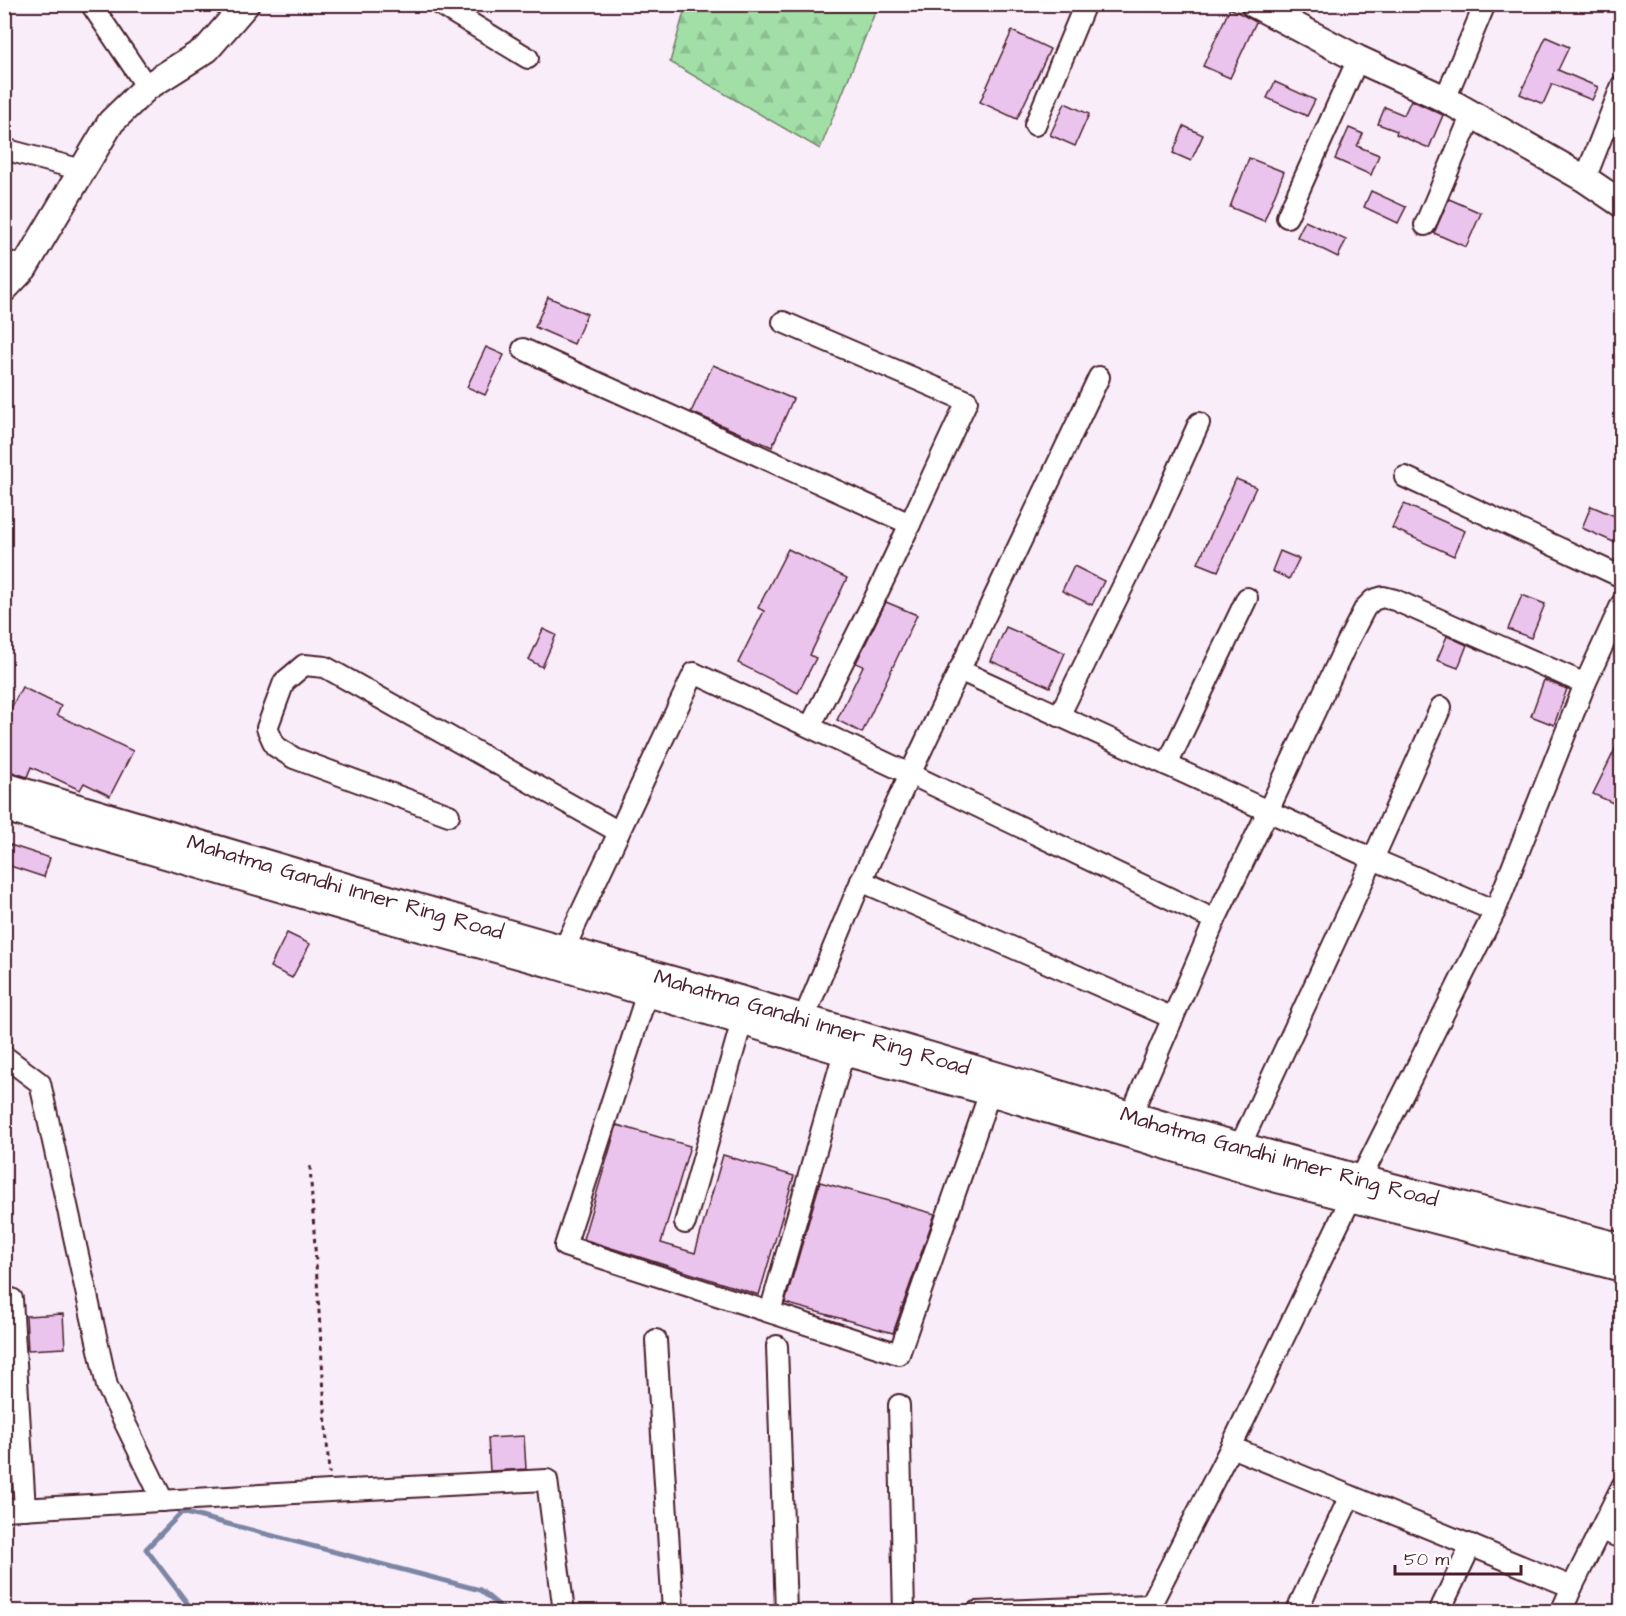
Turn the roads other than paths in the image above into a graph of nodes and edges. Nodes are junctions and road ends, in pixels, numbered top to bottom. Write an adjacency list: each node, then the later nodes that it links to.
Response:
1 (246, 4): 10 (main road)
2 (440, 4): 7 (street)
3 (1085, 4): 13 (street)
4 (1254, 4): 8 (main road)
5 (1485, 4): 11 (street)
6 (93, 7): 10 (street)
7 (528, 58)
8 (1358, 60): 11 (main road); 18 (street)
9 (1622, 85): 16 (street)
10 (147, 87): 15 (main road)
11 (1445, 99): 12 (main road)
12 (1472, 114): 16 (main road); 19 (street)
13 (1035, 125)
14 (4, 149): 15 (street)
15 (82, 170): 20 (main road)
16 (1585, 179): 17 (main road)
17 (1622, 204)
18 (1287, 217)
19 (1425, 225)
20 (14, 264): 21 (main road)
21 (4, 289)
22 (783, 322): 27 (street)
23 (523, 349): 27 (street)
24 (1099, 377): 31 (street)
25 (1199, 423): 34 (street)
26 (1405, 477): 28 (street)
27 (910, 524): 35 (street)
28 (1622, 577)
29 (1247, 598): 36 (street)
30 (1622, 603): 32 (street)
31 (959, 670): 34 (street); 37 (street)
32 (1585, 684): 40 (street); 45 (street)
33 (1441, 707): 43 (street)
34 (1059, 716): 36 (street)
35 (810, 727): 37 (street); 42 (street)
36 (1167, 765): 40 (street)
37 (910, 774): 44 (street); 46 (street)
38 (4, 786): 47 (main road, Mahatma Gandhi Inner Ring Road)
39 (4, 808): 48 (main road, Mahatma Gandhi Inner Ring Road)
40 (1268, 812): 43 (street); 46 (street)
41 (448, 815): 42 (street)
42 (619, 832): 47 (street)
43 (1373, 859): 45 (street); 56 (street)
44 (861, 882): 49 (street); 50 (street)
45 (1495, 911): 57 (street)
46 (1215, 920): 50 (street)
47 (564, 949): 49 (main road, Mahatma Gandhi Inner Ring Road)
48 (647, 993): 51 (main road, Mahatma Gandhi Inner Ring Road); 62 (street)
49 (804, 1018): 55 (main road, Mahatma Gandhi Inner Ring Road)
50 (1173, 1018): 55 (street)
51 (742, 1021): 52 (main road, Mahatma Gandhi Inner Ring Road); 58 (street)
52 (844, 1052): 54 (main road, Mahatma Gandhi Inner Ring Road); 62 (street)
53 (4, 1056): 69 (street)
54 (990, 1092): 57 (main road, Mahatma Gandhi Inner Ring Road); 62 (street)
55 (1131, 1115): 56 (main road, Mahatma Gandhi Inner Ring Road)
56 (1240, 1146): 57 (main road, Mahatma Gandhi Inner Ring Road)
57 (1356, 1189): 59 (main road, Mahatma Gandhi Inner Ring Road); 60 (main road, Mahatma Gandhi Inner Ring Road); 66 (street)
58 (685, 1223)
59 (1622, 1247)
60 (1622, 1268)
61 (12, 1299): 70 (street)
62 (770, 1312)
63 (656, 1340): 78 (street)
64 (777, 1346): 79 (street)
65 (899, 1405): 80 (street)
66 (1232, 1447): 68 (street); 76 (street)
67 (1622, 1486): 72 (street)
68 (1350, 1496): 74 (street); 82 (street)
69 (163, 1501): 70 (street); 77 (street)
70 (25, 1509): 71 (street)
71 (4, 1510)
72 (1600, 1530): 73 (street); 75 (street)
73 (1622, 1538)
74 (1471, 1545): 75 (street); 83 (street)
75 (1572, 1587): 84 (street)
76 (1148, 1608): 81 (street)
77 (564, 1611)
78 (673, 1611)
79 (786, 1611)
80 (904, 1611)
81 (976, 1611)
82 (1296, 1611)
83 (1439, 1611)
84 (1561, 1611)

